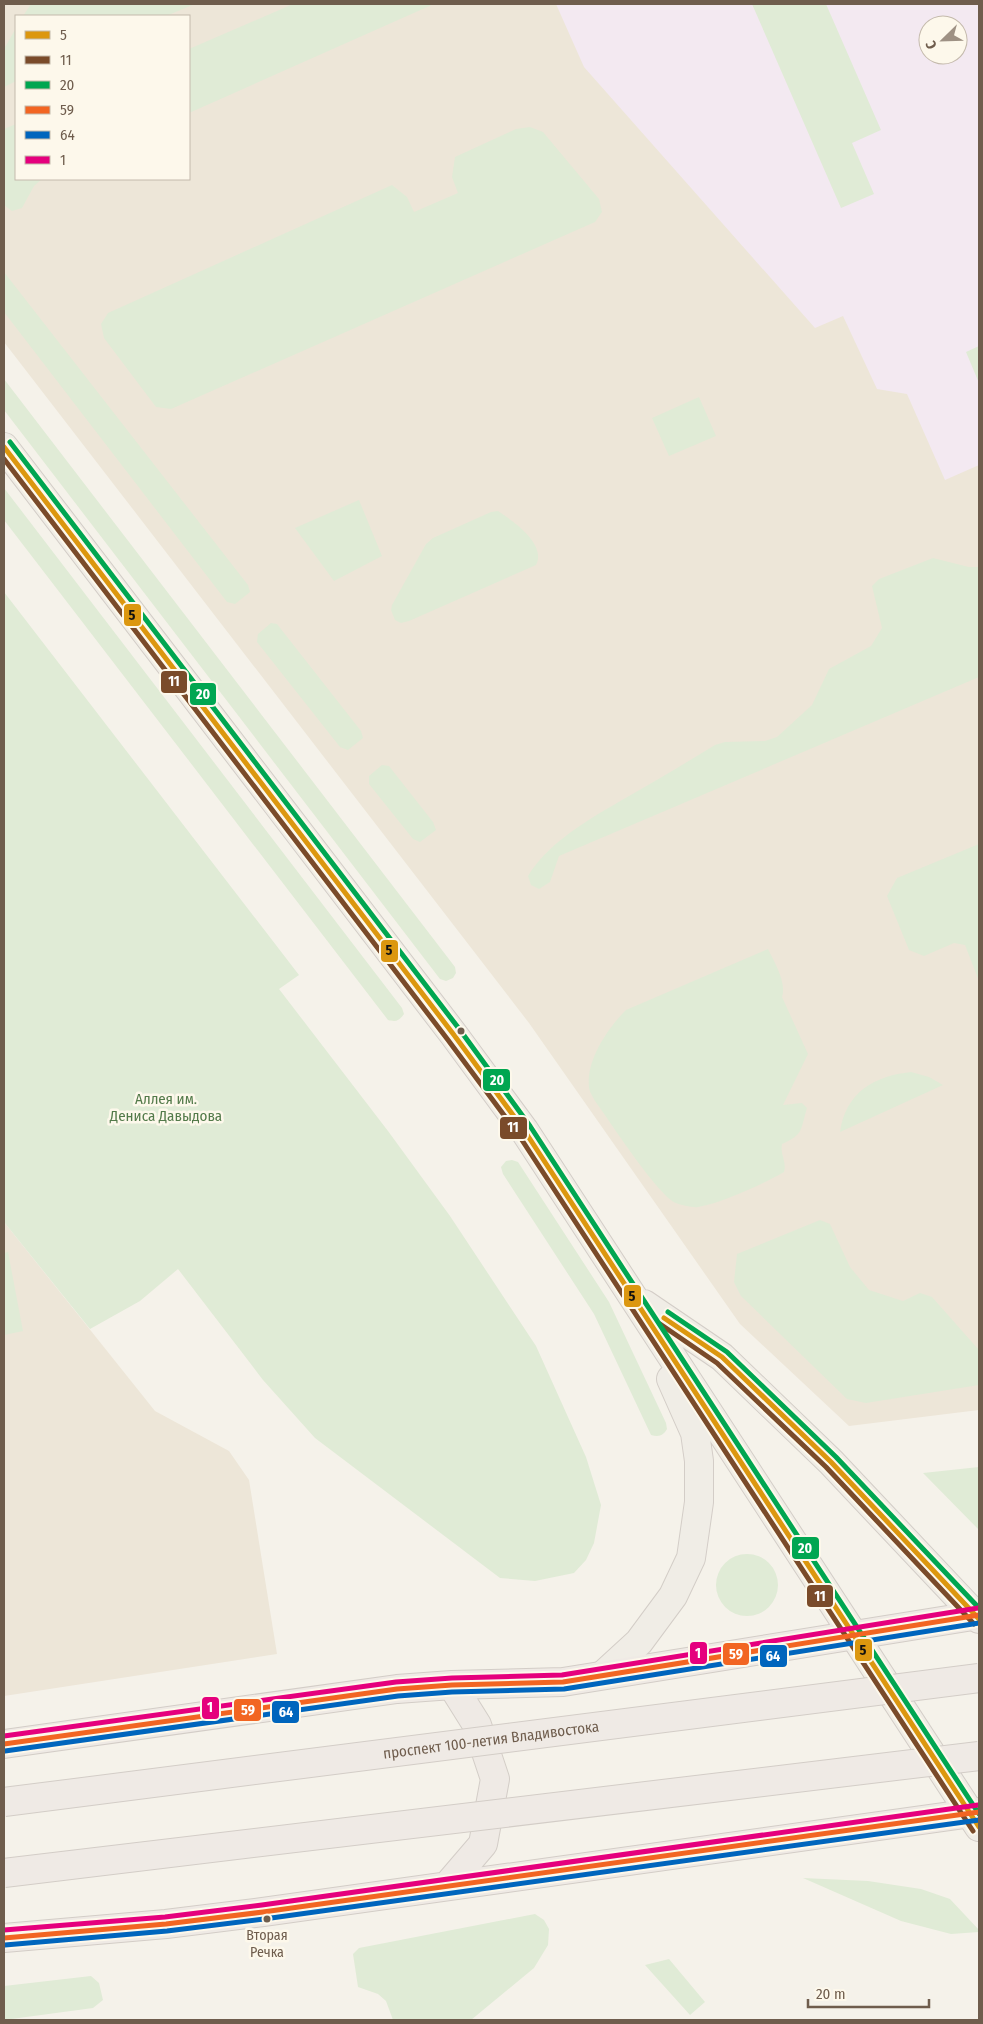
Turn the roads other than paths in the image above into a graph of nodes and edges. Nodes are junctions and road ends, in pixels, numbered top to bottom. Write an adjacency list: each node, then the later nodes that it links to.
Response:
1 (4, 447): 2 (main road)
2 (634, 1298): 3 (main road); 4 (main road); 5 (main road)
3 (978, 1616): 4 (highway)
4 (854, 1634): 5 (highway); 11 (main road)
5 (603, 1675): 7 (highway)
6 (979, 1678): 10 (highway, проспект 100-летия Владивостока, bridge)
7 (452, 1685): 8 (highway); 13 (highway)
8 (4, 1744)
9 (979, 1756): 12 (highway, bridge)
10 (4, 1802)
11 (976, 1817): 13 (highway)
12 (4, 1874)
13 (446, 1886): 14 (highway)
14 (4, 1938)

